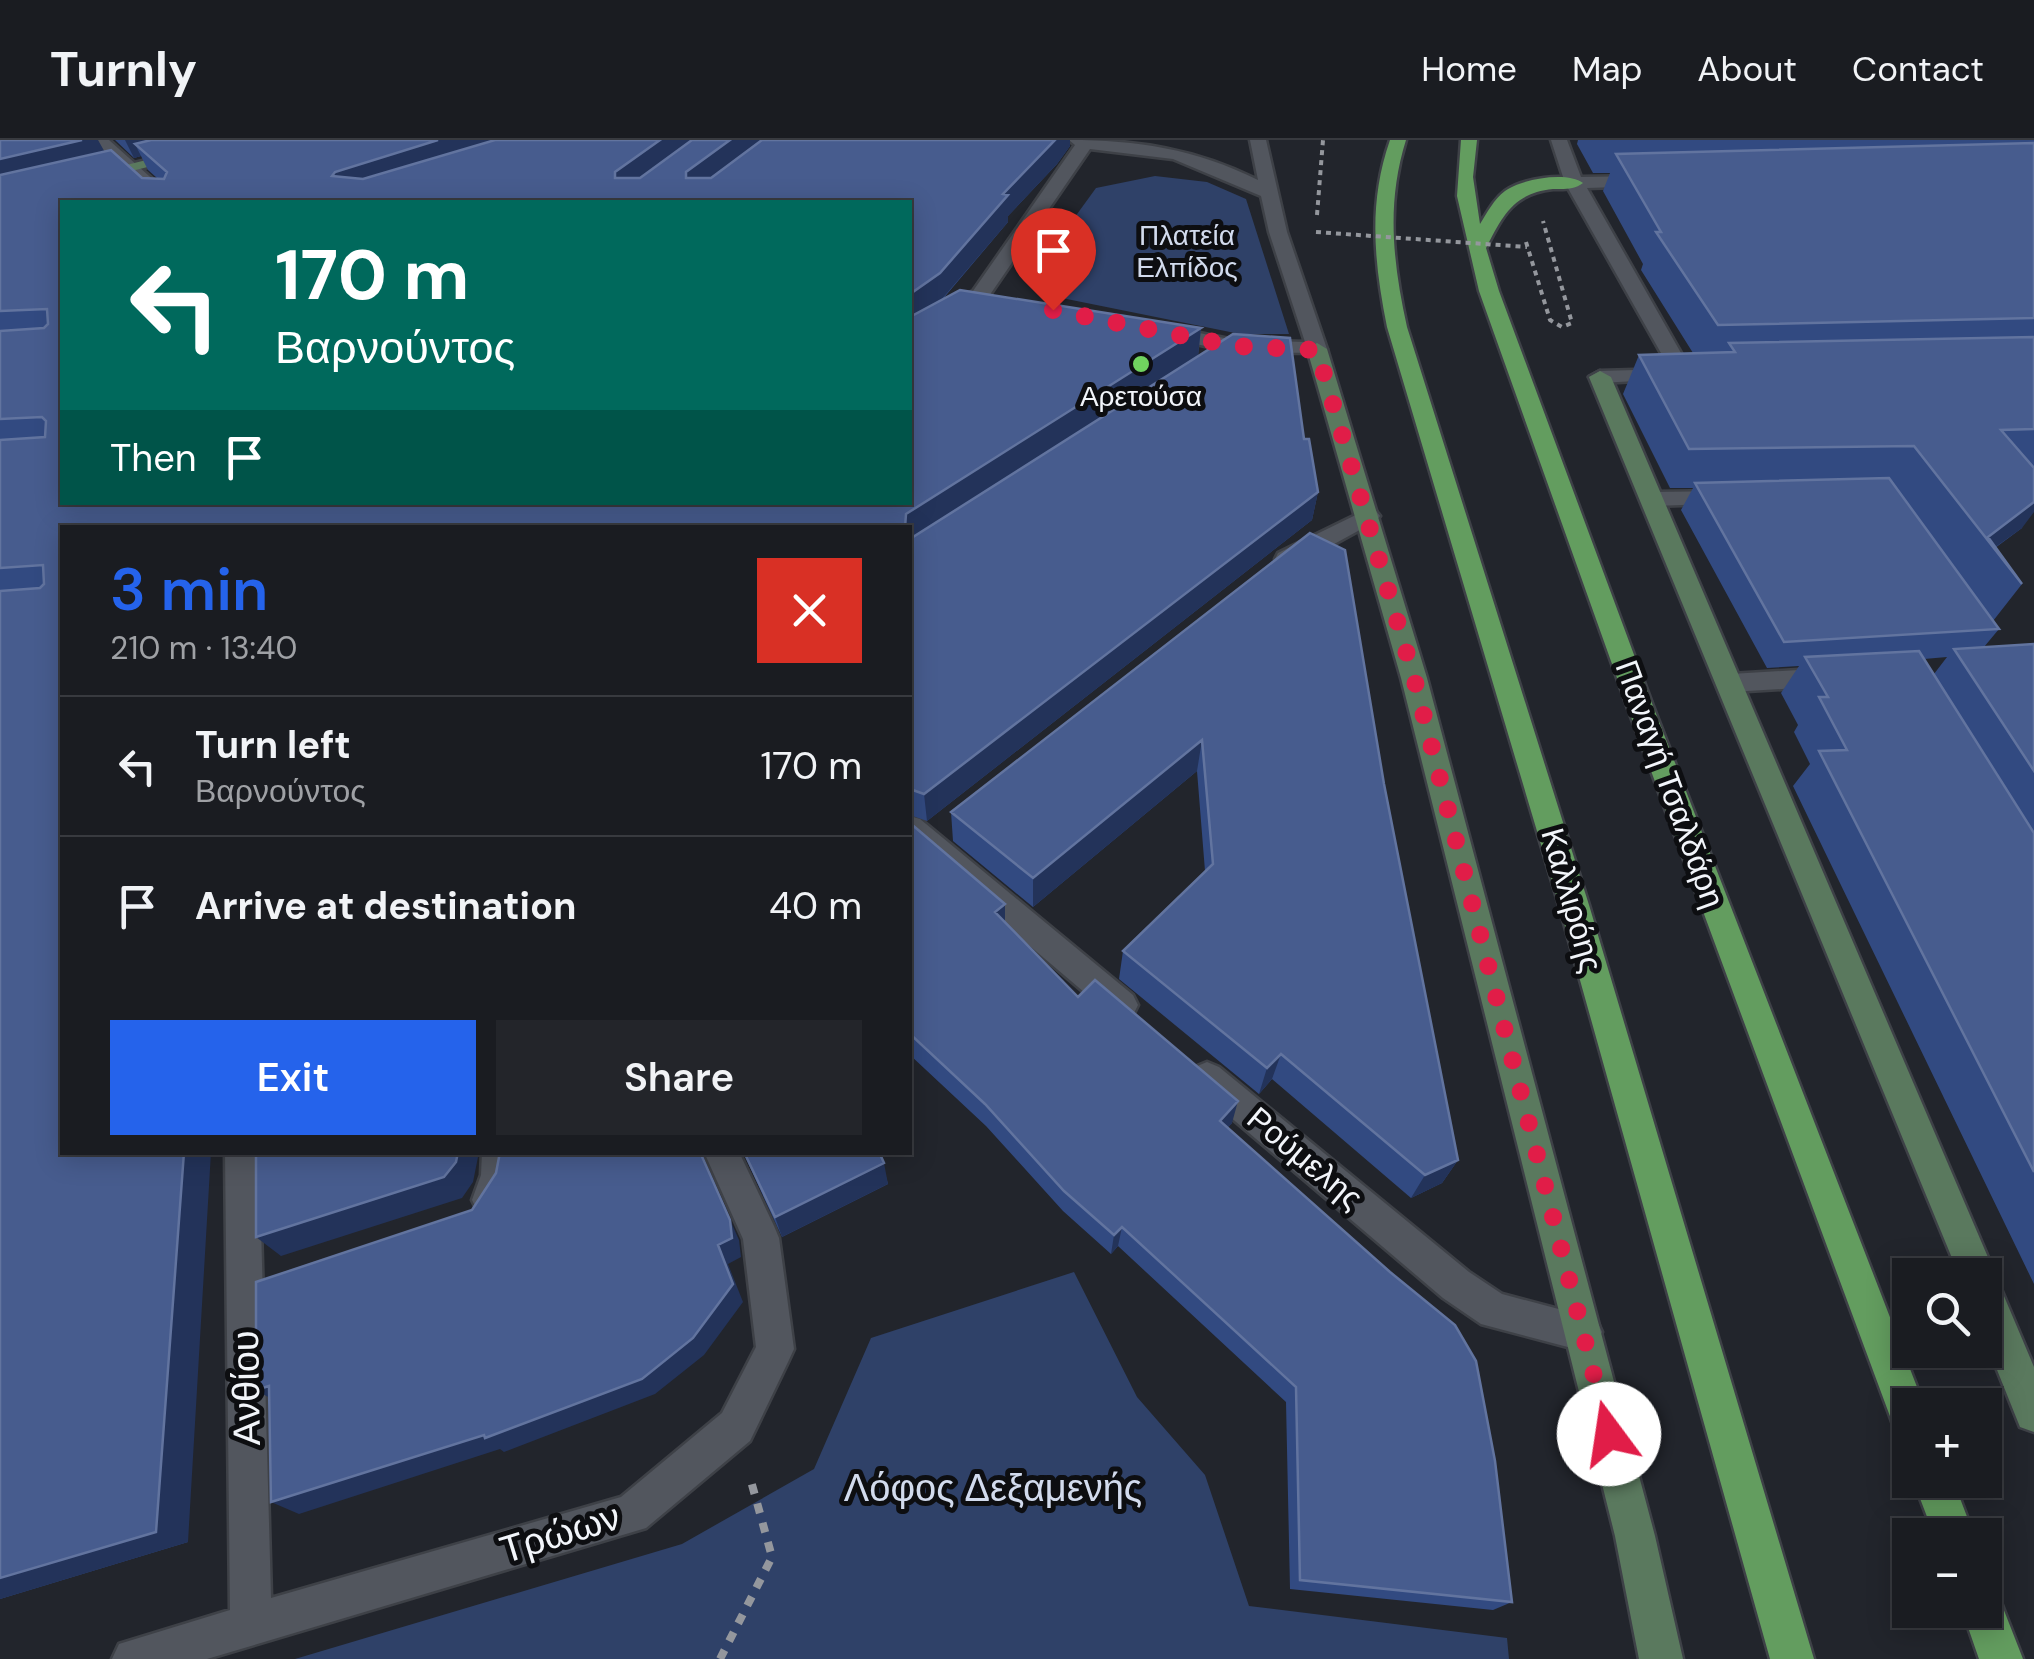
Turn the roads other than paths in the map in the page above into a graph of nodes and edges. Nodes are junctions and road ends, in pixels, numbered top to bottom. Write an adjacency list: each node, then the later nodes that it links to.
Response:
1 (99, 140): 10 (street)
2 (249, 140): 10 (street)
3 (1171, 140): 9 (street)
4 (1258, 140): 14 (street)
5 (1398, 140): 44 (main road, Καλλιρόης)
6 (1469, 140): 16 (main road, Παναγή Τσαλδάρη)
7 (1559, 140): 13 (street)
8 (1081, 142): 9 (street); 18 (street)
9 (1148, 148): 14 (street)
10 (129, 168): 11 (street); 15 (street)
11 (74, 180)
12 (1674, 180): 13 (street)
13 (1574, 183): 16 (main road); 23 (street)
14 (1267, 192): 20 (street)
15 (167, 200)
16 (1477, 248): 38 (main road, Παναγή Τσαλδάρη)
17 (1136, 326): 19 (street)
18 (912, 335)
19 (1234, 346): 20 (street); 21 (street)
20 (1317, 350): 24 (street)
21 (1202, 367)
22 (1748, 497): 23 (street)
23 (1654, 499): 27 (street)
24 (1368, 516): 25 (street); 36 (street)
25 (1264, 578)
26 (1864, 675): 27 (street)
27 (1731, 683): 35 (street)
28 (926, 832): 29 (street)
29 (1153, 1032)
30 (1184, 1057): 36 (street, Ρούμελης)
31 (242, 1155): 40 (street, Ανθίου)
32 (498, 1155): 34 (street)
33 (722, 1155): 40 (street, Τρώων)
34 (457, 1220)
35 (1970, 1258)
36 (1583, 1332): 43 (street)
37 (2002, 1335): 39 (street)
38 (1898, 1388)
39 (2034, 1413)
40 (251, 1624): 42 (street, Τρώων)
41 (1990, 1628): 45 (main road)
42 (134, 1659)
43 (1661, 1659)
44 (1792, 1659)
45 (2001, 1659)

